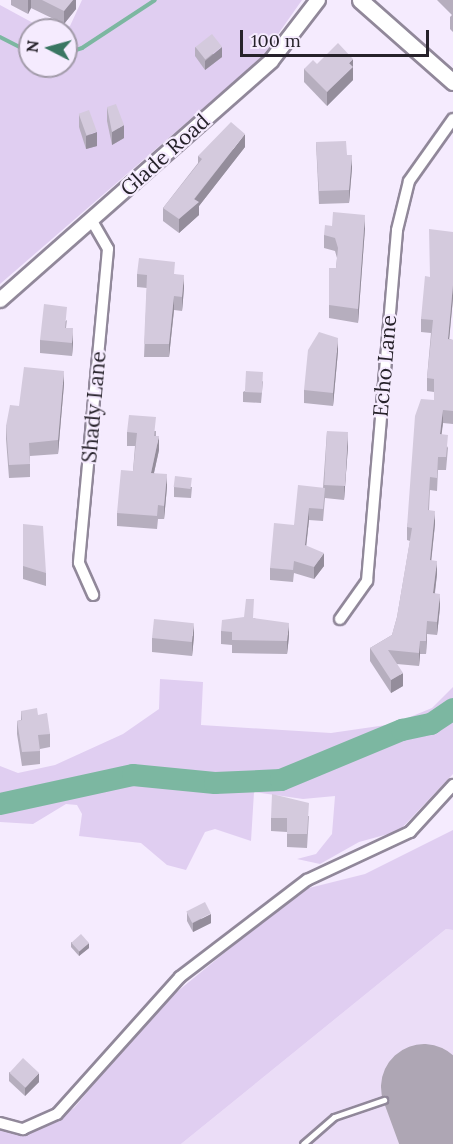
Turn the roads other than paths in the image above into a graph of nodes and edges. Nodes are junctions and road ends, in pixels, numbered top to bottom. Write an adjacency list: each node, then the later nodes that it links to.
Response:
1 (318, 0): 5 (street, Glade Road)
2 (360, 0): 3 (main road)
3 (453, 82)
4 (453, 119): 8 (street, Echo Lane)
5 (92, 221): 6 (street, Glade Road); 7 (street, Shady Lane)
6 (0, 300)
7 (93, 595)
8 (340, 619)
9 (453, 785): 11 (street)
10 (384, 1100): 12 (lane)
11 (0, 1124)
12 (303, 1144)

